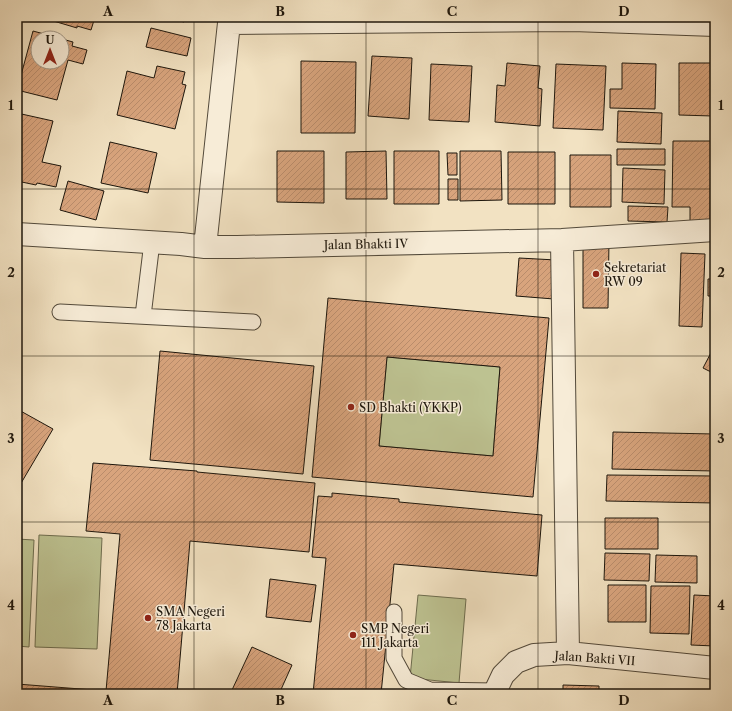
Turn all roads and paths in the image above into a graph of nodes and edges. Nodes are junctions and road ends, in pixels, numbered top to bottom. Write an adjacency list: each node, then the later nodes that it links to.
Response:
1 (573, 19): 2 (street); 3 (street)
2 (230, 20): 8 (street)
3 (715, 25)
4 (715, 230): 6 (street, Jalan Bhakti IV)
5 (17, 234): 7 (street, Jalan Bhakti IV)
6 (562, 240): 8 (street, Jalan Bhakti IV); 13 (street)
7 (152, 242): 8 (street, Jalan Bhakti IV); 10 (lane)
8 (205, 247)
9 (60, 312): 10 (lane)
10 (143, 316): 11 (lane)
11 (253, 322)
12 (394, 612): 15 (lane)
13 (568, 653): 14 (street, Jalan Bakti VII); 15 (street, Jalan Bakti VII)
14 (715, 668)
15 (494, 693)

